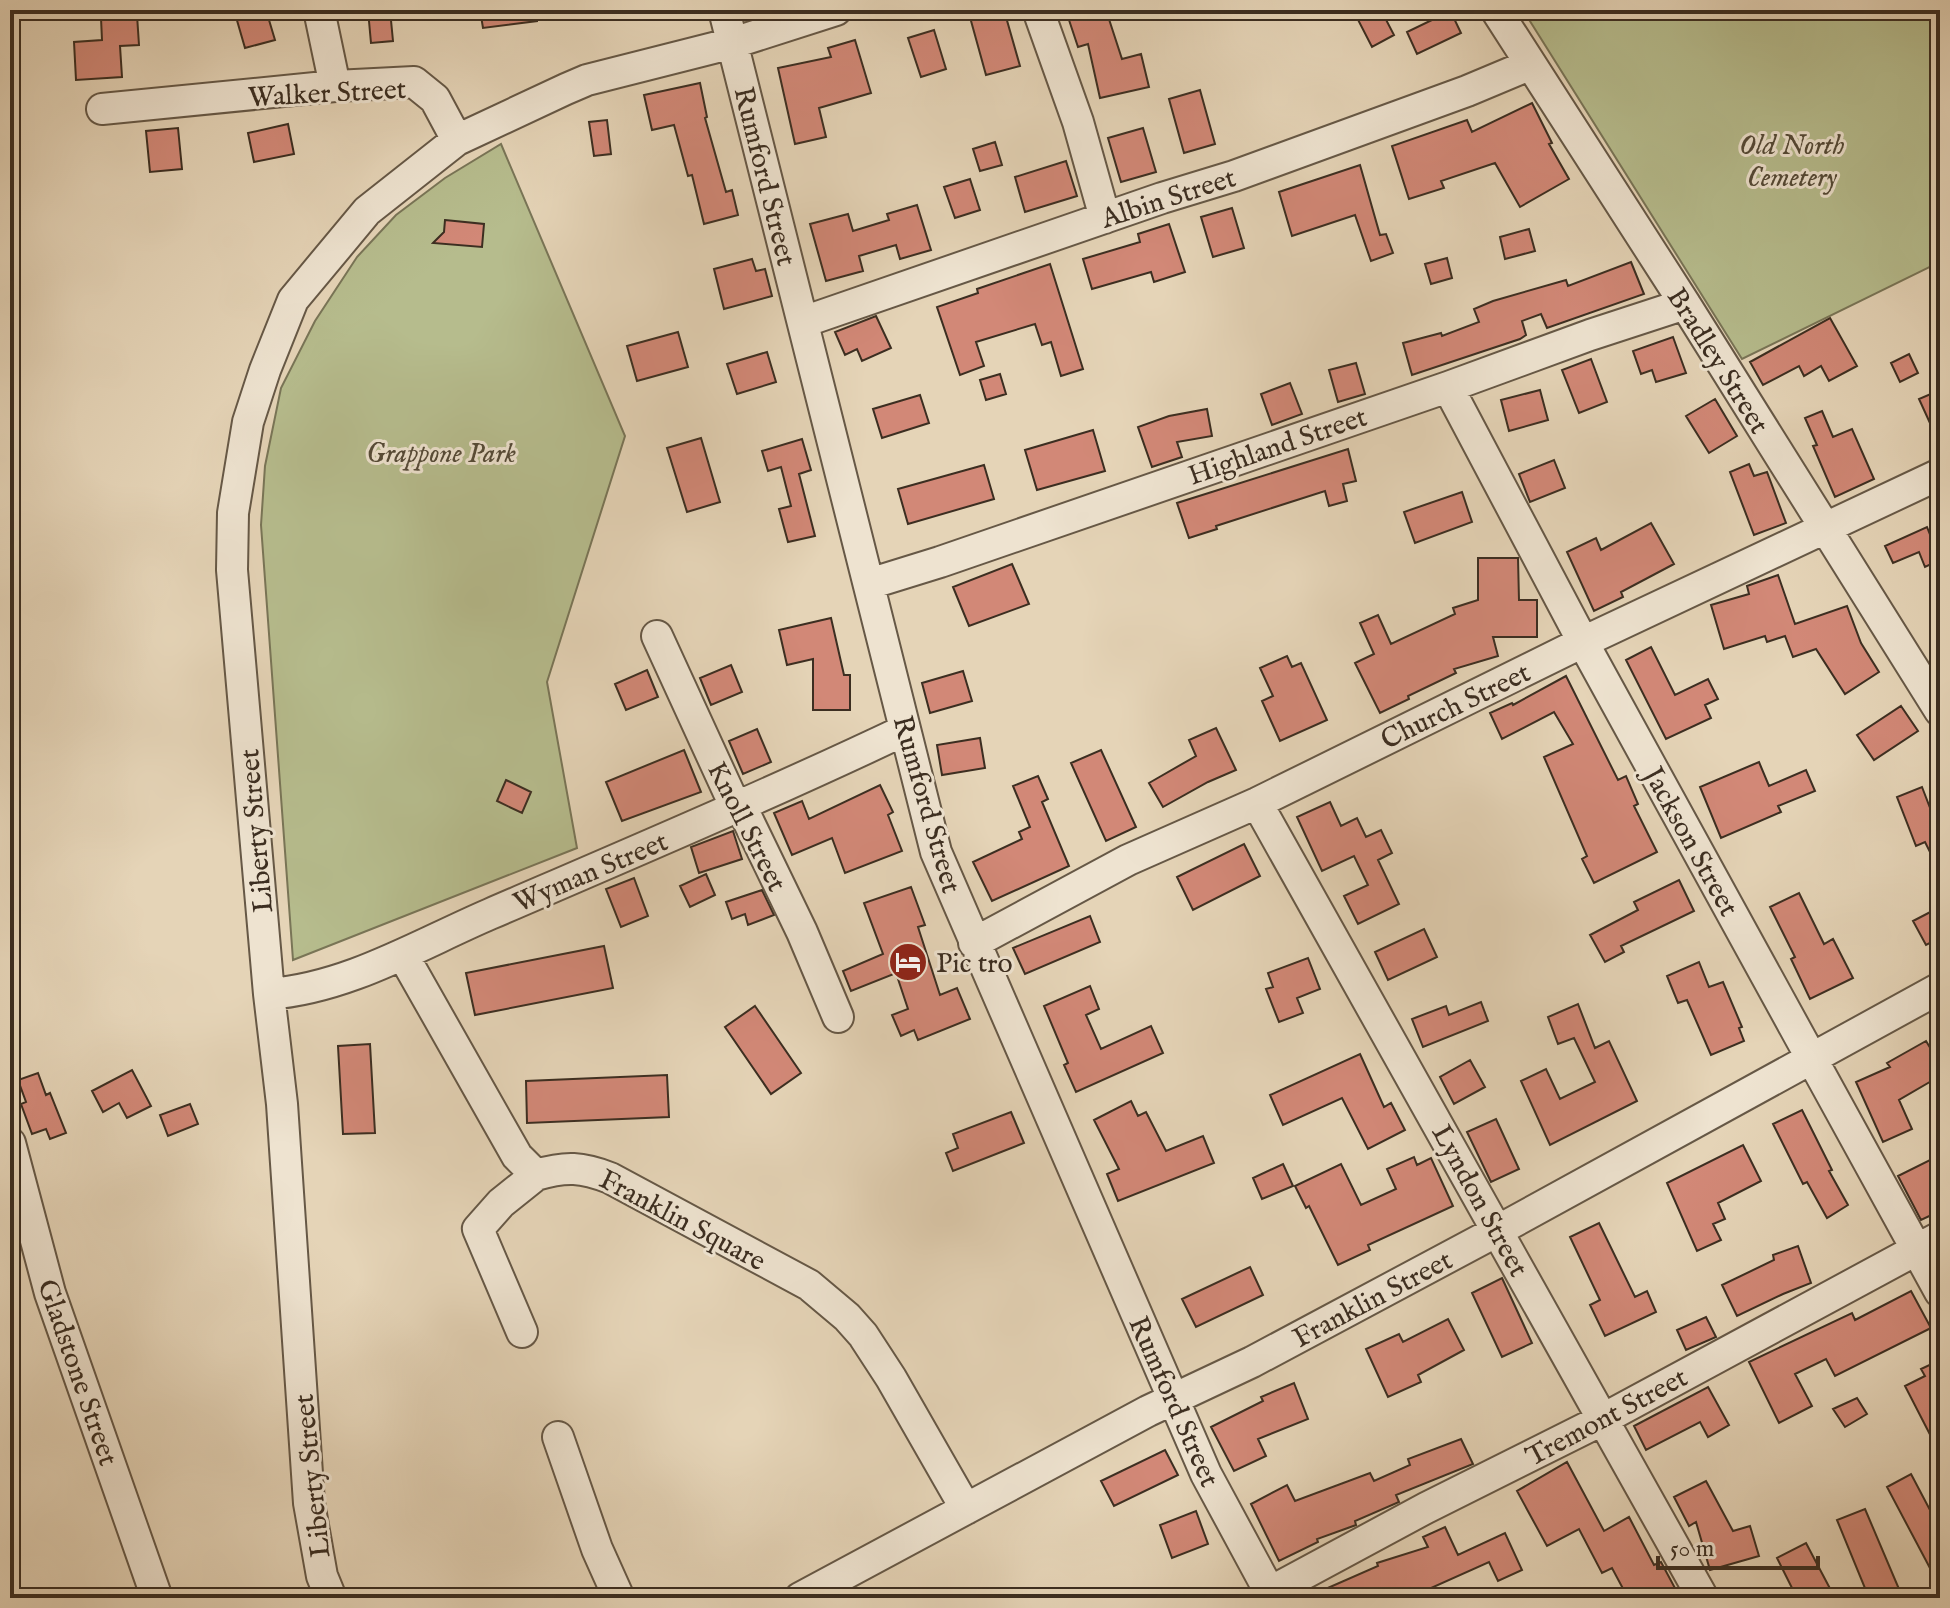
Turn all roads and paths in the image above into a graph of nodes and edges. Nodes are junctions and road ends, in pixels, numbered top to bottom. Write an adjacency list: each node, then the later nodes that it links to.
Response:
1 (319, 10): 8 (street)
2 (724, 10): 6 (street, Rumford Street)
3 (836, 10): 6 (street)
4 (1038, 10): 11 (street)
5 (1496, 10): 7 (street, Bradley Street)
6 (733, 43): 10 (street); 13 (street, Rumford Street)
7 (1529, 65): 11 (street, Albin Street); 12 (street, Bradley Street)
8 (335, 86): 9 (street, Walker Street); 10 (street, Walker Street)
9 (102, 109)
10 (457, 140): 27 (street, Liberty Street)
11 (1105, 218): 13 (street, Albin Street)
12 (1685, 304): 14 (street, Highland Street); 16 (street, Bradley Street)
13 (803, 322): 17 (street, Rumford Street)
14 (1448, 387): 17 (street, Highland Street); 19 (street, Jackson Street)
15 (1940, 474): 16 (street, Church Street)
16 (1825, 529): 19 (street, Church Street); 20 (street, Bradley Street)
17 (869, 584): 21 (street, Rumford Street)
18 (657, 636): 23 (street, Knoll Street)
19 (1583, 642): 22 (street, Church Street); 29 (street, Jackson Street)
20 (1940, 711)
21 (905, 730): 23 (street, Wyman Street); 24 (street, Rumford Street)
22 (1257, 803): 24 (street, Church Street); 32 (street, Lyndon Street)
23 (741, 806): 25 (street, Wyman Street); 28 (street, Knoll Street)
24 (974, 943): 36 (street, Rumford Street)
25 (403, 955): 27 (street, Wyman Street); 31 (street)
26 (1940, 988): 29 (street, Franklin Street)
27 (269, 994): 42 (street, Liberty Street)
28 (838, 1017)
29 (1813, 1058): 32 (street, Franklin Street); 33 (street, Jackson Street)
30 (10, 1143): 41 (street, Gladstone Street)
31 (536, 1175): 35 (street); 39 (street, Franklin Square)
32 (1499, 1230): 36 (street, Franklin Street); 37 (street, Lyndon Street)
33 (1928, 1243): 34 (street, Jackson Street); 37 (street, Tremont Street)
34 (1940, 1292)
35 (522, 1332)
36 (1173, 1400): 39 (street, Franklin Street); 40 (street, Rumford Street)
37 (1603, 1419): 40 (street, Tremont Street); 45 (street, Lyndon Street)
38 (558, 1437): 43 (street)
39 (966, 1509): 44 (street, Franklin Street)
40 (1271, 1595)
41 (157, 1598)
42 (331, 1598)
43 (619, 1598)
44 (800, 1598)
45 (1703, 1598)

